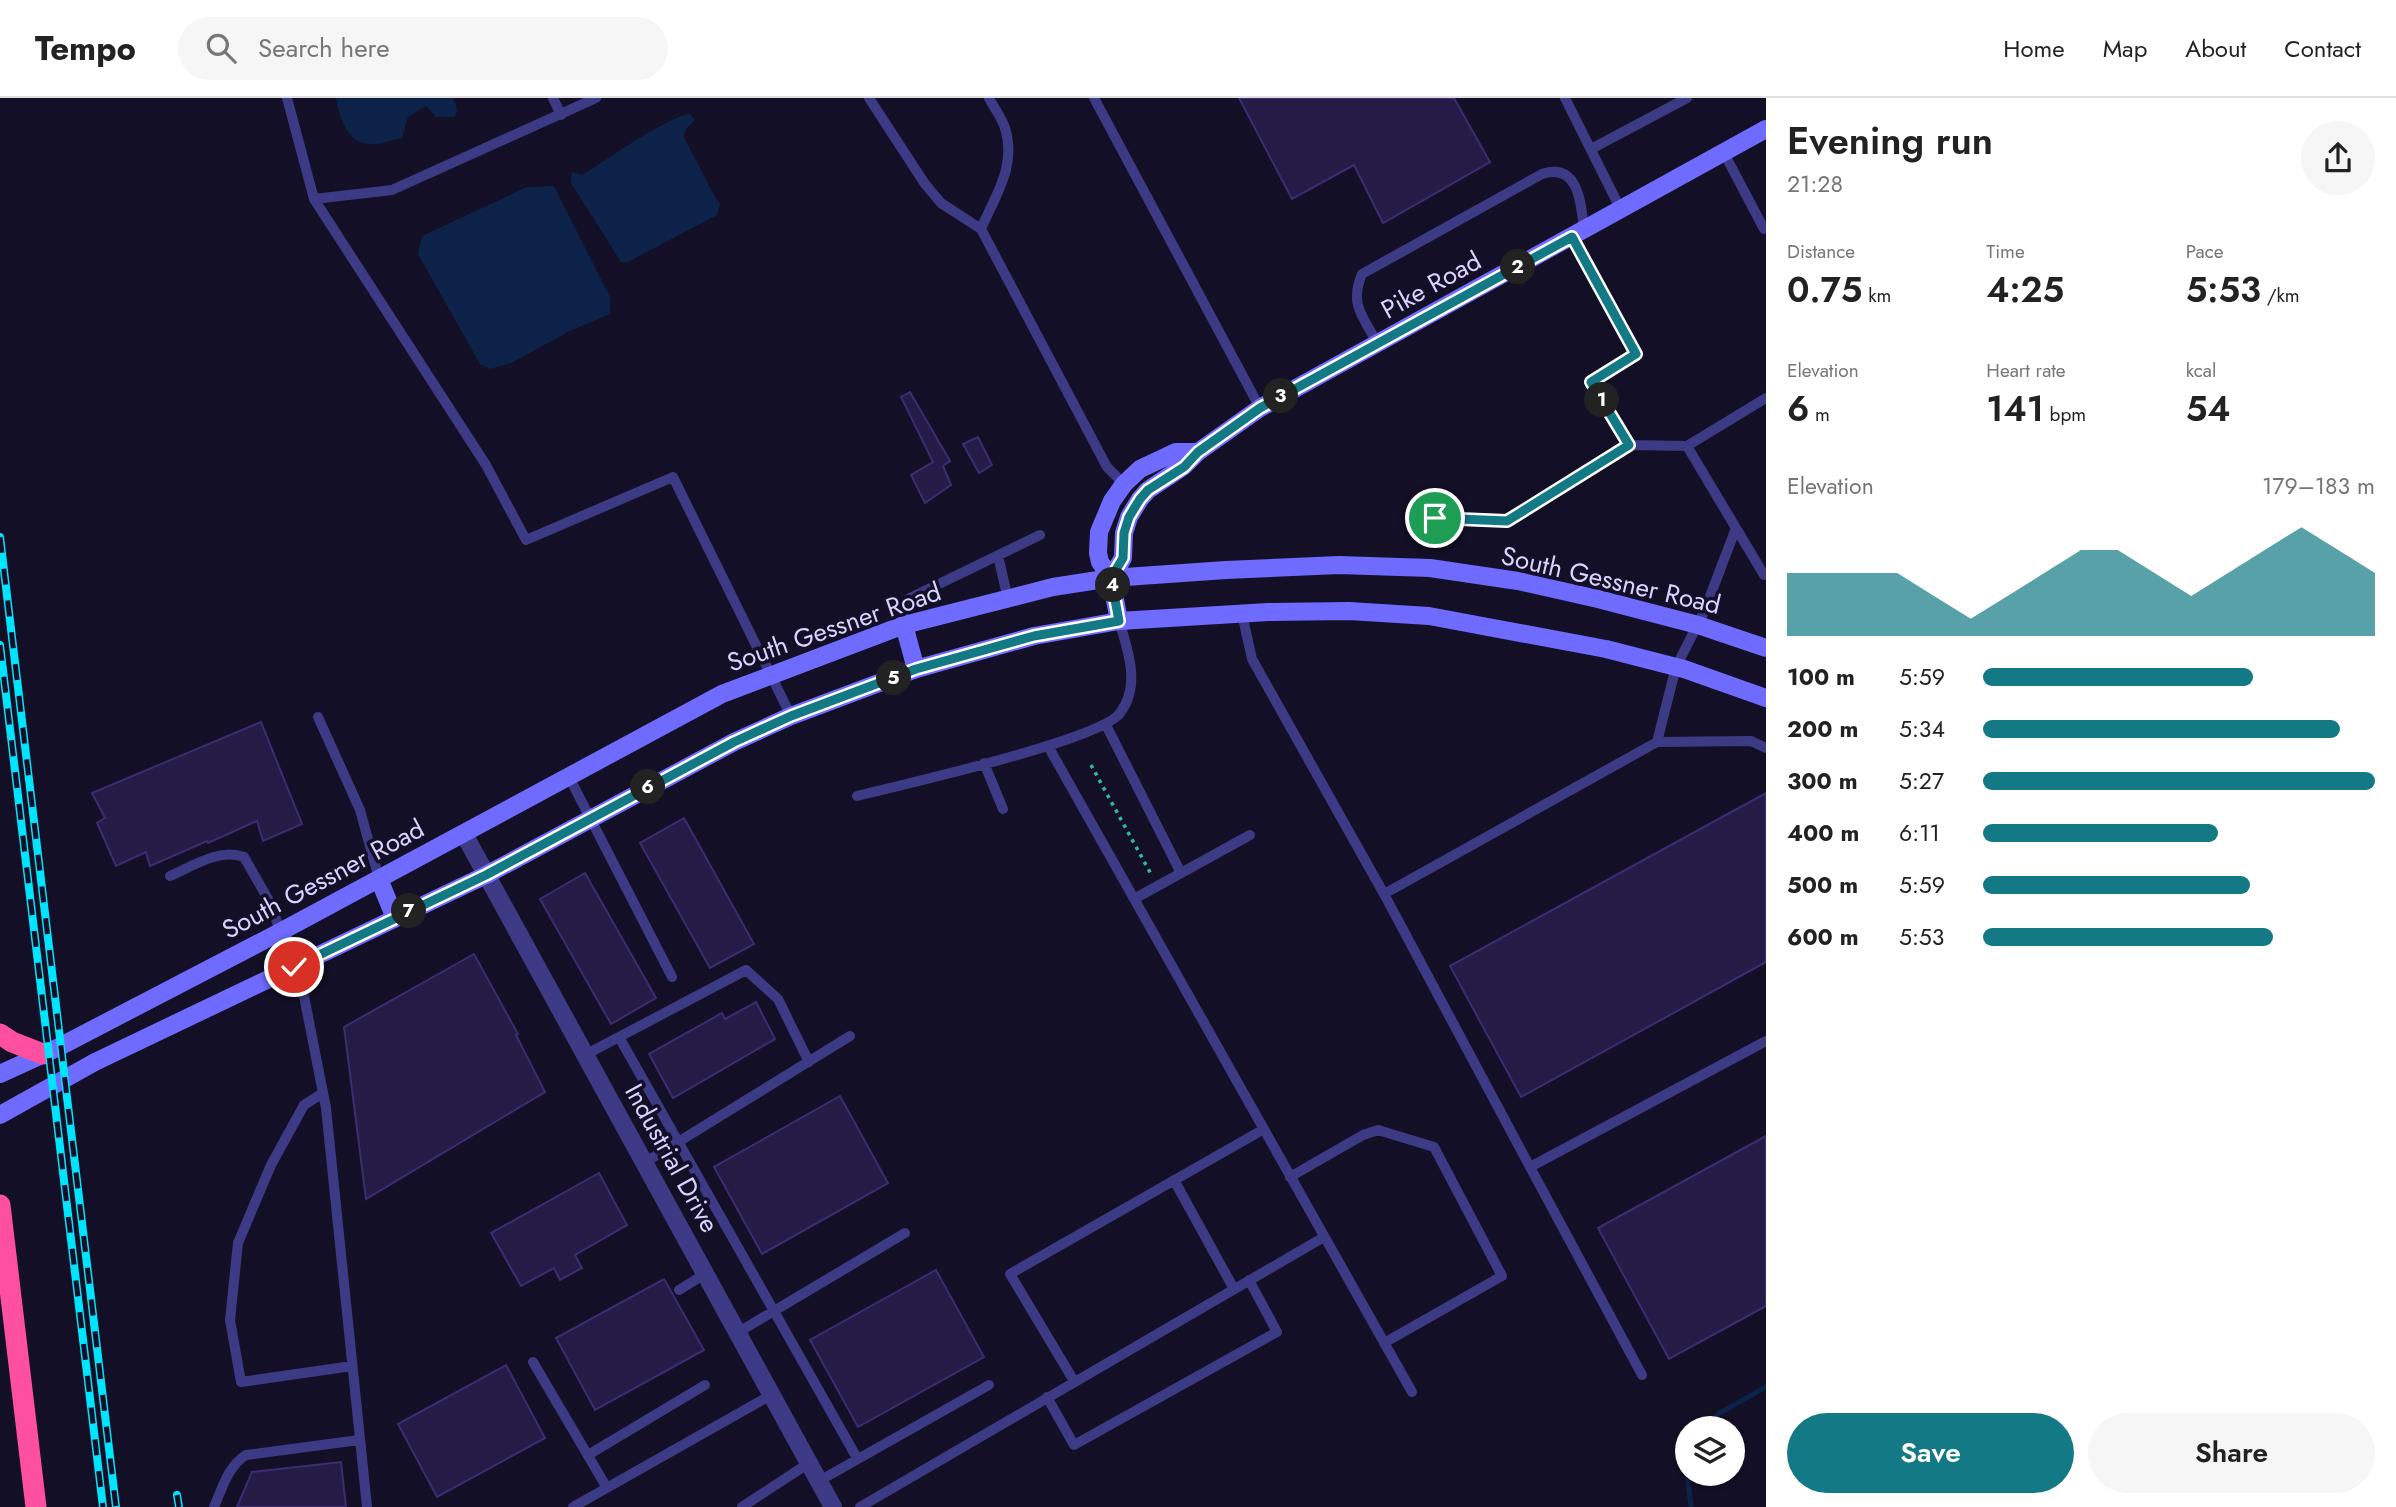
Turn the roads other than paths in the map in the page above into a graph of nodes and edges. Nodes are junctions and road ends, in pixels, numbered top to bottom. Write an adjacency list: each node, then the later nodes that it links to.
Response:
1 (287, 98): 13 (lane)
2 (553, 98): 9 (lane)
3 (596, 98): 9 (lane)
4 (869, 98): 15 (lane)
5 (989, 98): 15 (lane)
6 (1094, 98): 20 (lane)
7 (1565, 98): 11 (lane)
8 (1687, 98): 11 (lane)
9 (561, 115): 13 (lane)
10 (1766, 129): 12 (main road, Pike Road)
11 (1591, 149): 14 (lane)
12 (1724, 153): 14 (main road, Pike Road); 16 (lane)
13 (314, 199): 40 (lane)
14 (1621, 210): 17 (main road, Pike Road)
15 (981, 229): 24 (lane)
16 (1764, 229)
17 (1578, 234): 18 (main road, Pike Road); 18 (lane); 21 (lane)
18 (1378, 344): 20 (main road, Pike Road)
19 (1766, 398): 22 (lane)
20 (1260, 408): 23 (main road, Pike Road)
21 (1629, 445): 22 (lane); 26 (lane)
22 (1687, 446): 27 (lane)
23 (1198, 452): 24 (main road, Pike Road); 25 (main road, Pike Road)
24 (1124, 484): 25 (main road); 31 (main road, Pike Road)
25 (1140, 499): 31 (main road, Pike Road)
26 (1435, 518)
27 (1736, 528): 30 (lane); 36 (lane)
28 (1040, 535): 29 (lane)
29 (998, 556): 32 (lane); 35 (lane)
30 (1764, 575)
31 (1111, 578): 32 (main road, South Gessner Road); 34 (main road, Pike Road); 36 (main road, South Gessner Road)
32 (1008, 598): 35 (main road, South Gessner Road)
33 (1242, 614): 34 (main road); 38 (main road); 59 (lane)
34 (1119, 621): 39 (main road); 44 (lane)
35 (904, 625): 39 (main road); 40 (main road, South Gessner Road)
36 (1698, 625): 37 (main road, South Gessner Road); 38 (lane)
37 (1766, 648)
38 (1676, 667): 41 (main road); 45 (lane)
39 (916, 669): 42 (main road)
40 (772, 674): 42 (lane); 49 (main road, South Gessner Road)
41 (1766, 698)
42 (791, 716): 52 (main road)
43 (318, 717): 58 (lane)
44 (1106, 726): 46 (lane); 55 (lane)
45 (1657, 742): 47 (lane); 59 (lane)
46 (1048, 746): 48 (lane); 60 (lane)
47 (1766, 748)
48 (984, 763): 50 (lane); 51 (lane)
49 (569, 777): 52 (lane); 53 (main road, South Gessner Road)
50 (858, 796)
51 (1003, 809)
52 (589, 817): 56 (main road); 64 (lane)
53 (464, 834): 56 (street, Industrial Drive); 58 (main road, South Gessner Road)
54 (1250, 835): 55 (lane)
55 (1181, 873): 60 (lane)
56 (486, 875): 61 (main road); 70 (street, Industrial Drive)
57 (170, 876): 62 (lane)
58 (379, 879): 61 (main road); 62 (main road, South Gessner Road)
59 (1384, 894): 78 (lane)
60 (1134, 899): 75 (lane)
61 (395, 918): 63 (main road)
62 (280, 932): 63 (main road); 69 (main road, South Gessner Road)
63 (294, 967): 73 (lane); 74 (main road)
64 (672, 977)
65 (0, 1034): 69 (highway)
66 (850, 1036): 71 (lane)
67 (619, 1037): 70 (lane); 71 (lane); 76 (lane)
68 (1766, 1041): 78 (lane)
69 (43, 1054): 72 (main road, South Gessner Road)
70 (585, 1055): 77 (street, Industrial Drive)
71 (808, 1062): 76 (lane)
72 (0, 1074)
73 (323, 1093): 92 (lane); 92 (lane)
74 (0, 1115)
75 (1264, 1129): 79 (lane); 80 (lane)
76 (678, 1142): 77 (lane); 88 (lane)
77 (644, 1163): 84 (street, Industrial Drive)
78 (1530, 1167): 93 (lane)
79 (1290, 1177): 83 (lane); 90 (lane)
80 (1174, 1180): 86 (lane); 94 (lane)
81 (0, 1205): 106 (highway)
82 (905, 1233): 88 (lane)
83 (1324, 1237): 85 (lane); 90 (lane)
84 (705, 1274): 87 (lane); 89 (street, Industrial Drive)
85 (1249, 1280): 86 (lane); 99 (lane)
86 (1234, 1289): 94 (lane)
87 (679, 1290)
88 (774, 1311): 89 (lane); 102 (lane)
89 (737, 1333): 98 (street, Industrial Drive)
90 (1384, 1343): 97 (lane)
91 (533, 1362): 101 (lane)
92 (352, 1366): 100 (lane)
93 (1642, 1375)
94 (1074, 1381): 99 (lane)
95 (705, 1385): 101 (lane)
96 (989, 1385): 102 (lane)
97 (1412, 1392)
98 (771, 1395): 103 (street, Industrial Drive); 105 (lane)
99 (1047, 1397): 112 (lane)
100 (359, 1440): 107 (lane); 108 (lane)
101 (587, 1455): 105 (lane)
102 (857, 1458): 104 (lane)
103 (809, 1463): 104 (street, Industrial Drive); 110 (lane)
104 (819, 1482): 111 (street, Industrial Drive)
105 (607, 1488): 109 (lane)
106 (36, 1507)
107 (214, 1507)
108 (367, 1507)
109 (573, 1507)
110 (742, 1507)
111 (833, 1507)
112 (860, 1507)

